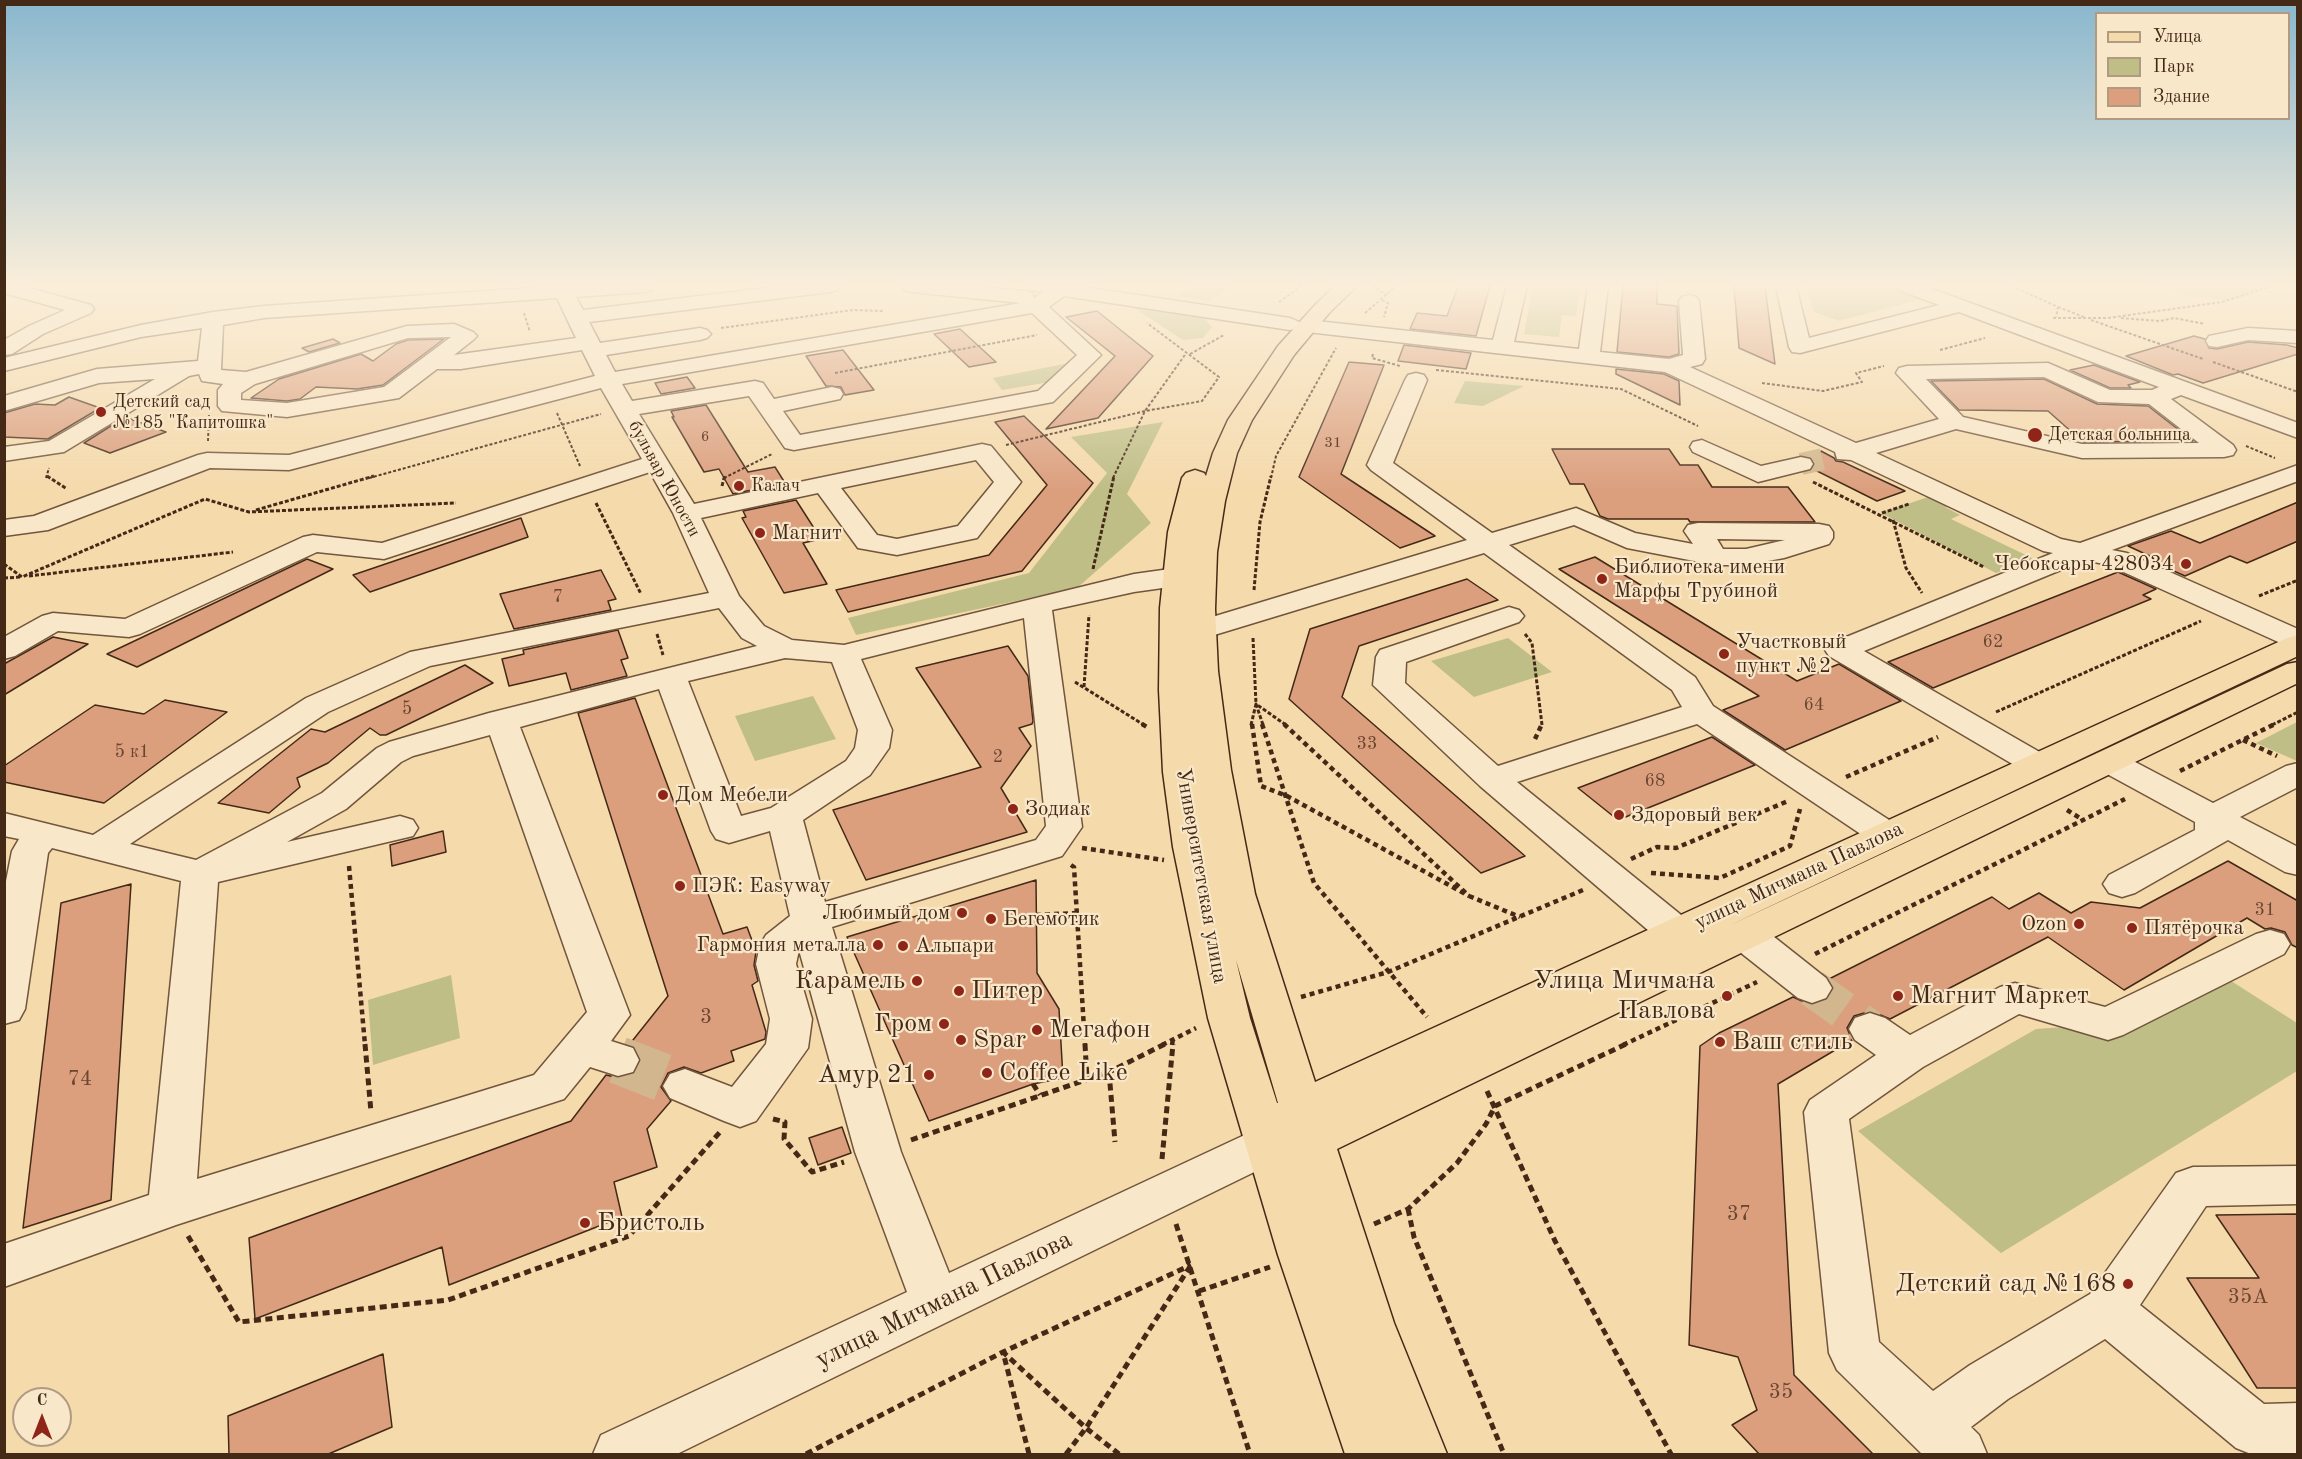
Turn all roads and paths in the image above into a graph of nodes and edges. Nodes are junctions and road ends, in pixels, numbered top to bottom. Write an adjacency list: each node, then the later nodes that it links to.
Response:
1 (32, 354): 19 (street)
2 (201, 354): 23 (street)
3 (332, 354): 25 (street)
4 (442, 354): 20 (street)
5 (525, 354): 20 (street)
6 (595, 354): 26 (street, бульвар Юности)
7 (741, 354): 26 (street)
8 (960, 354): 28 (path)
9 (1089, 354): 39 (street)
10 (1188, 354): 35 (path)
11 (1190, 354): 35 (path)
12 (1284, 354): 72 (main road, Университетская улица)
13 (1332, 354): 74 (path)
14 (1568, 354): 18 (street)
15 (1694, 354): 22 (street)
16 (2090, 354): 29 (street)
17 (2189, 354): 30 (path)
18 (1589, 356): 22 (street)
19 (5, 360)
20 (432, 362): 25 (street)
21 (1889, 364): 27 (path)
22 (1670, 366): 44 (street)
23 (197, 368): 25 (street); 32 (street); 40 (street)
24 (1421, 375): 38 (path); 58 (street)
25 (247, 379)
26 (608, 380): 34 (street, бульвар Юности); 52 (street)
27 (1754, 382)
28 (833, 384): 33 (street)
29 (2180, 388): 31 (street); 37 (street)
30 (2298, 392)
31 (2154, 397): 36 (street); 42 (street)
32 (4, 404)
33 (768, 407): 34 (street); 39 (street)
34 (625, 409): 45 (street, бульвар Юности); 54 (path)
35 (1145, 411): 41 (path); 63 (path)
36 (1951, 417): 42 (street); 42 (street); 44 (street)
37 (2298, 431)
38 (1703, 438): 46 (street)
39 (794, 443): 53 (path)
40 (55, 447): 43 (street); 52 (path)
41 (982, 451): 48 (street); 48 (street)
42 (2082, 451)
43 (4, 454)
44 (1843, 454): 60 (street)
45 (656, 462): 49 (street); 55 (street, бульвар Юности)
46 (1792, 466): 56 (path)
47 (2298, 472): 60 (street)
48 (824, 484): 53 (street)
49 (540, 500): 51 (path); 80 (street)
50 (459, 503): 54 (path)
51 (596, 503)
52 (93, 504): 57 (street)
53 (717, 507): 55 (street)
54 (249, 512): 64 (path)
55 (686, 513): 70 (street, бульвар Юности)
56 (1893, 519): 66 (path); 68 (path)
57 (4, 528)
58 (1488, 544): 61 (street); 74 (street); 87 (street)
59 (244, 551): 64 (path)
60 (2083, 551): 66 (street); 77 (street)
61 (1715, 557)
62 (4, 564): 64 (path)
63 (1092, 574)
64 (22, 577): 65 (path)
65 (4, 578)
66 (2010, 580): 95 (street)
67 (2298, 580): 69 (path)
68 (1921, 592)
69 (2257, 597)
70 (726, 598): 79 (street, бульвар Юности); 111 (street)
71 (1037, 605): 72 (street); 81 (street); 82 (street)
72 (1188, 605): 74 (street); 148 (main road, Университетская улица); 148 (main road, Университетская улица)
73 (1089, 610): 85 (path)
74 (1252, 615): 86 (path)
75 (1509, 616): 97 (path); 97 (street)
76 (2204, 620): 89 (path)
77 (2298, 640)
78 (2298, 644): 94 (main road, улица Мичмана Павлова)
79 (785, 649): 81 (street); 84 (street)
80 (4, 650)
81 (844, 654): 104 (street)
82 (1044, 663): 85 (path); 112 (street)
83 (2298, 671): 94 (main road, улица Мичмана Павлова)
84 (670, 676): 90 (street); 104 (street)
85 (1084, 687): 91 (path)
86 (1256, 704): 101 (path); 101 (path); 121 (path)
87 (1701, 712): 97 (street); 110 (street)
88 (2298, 712): 93 (path)
89 (1987, 716)
90 (501, 720): 117 (street); 149 (street)
91 (1149, 737)
92 (1940, 737): 99 (path)
93 (2242, 740): 96 (path); 98 (path)
94 (2093, 754): 95 (main road, улица Мичмана Павлова); 106 (street); 110 (main road, улица Мичмана Павлова)
95 (2038, 765): 110 (main road, улица Мичмана Павлова)
96 (2288, 765): 106 (street)
97 (1506, 774): 127 (street)
98 (2169, 777)
99 (1839, 780)
100 (2134, 794): 130 (path)
101 (1287, 796): 121 (path); 129 (path)
102 (1793, 799): 115 (path)
103 (1801, 805): 116 (path)
104 (784, 816): 125 (street)
105 (4, 824): 108 (street)
106 (2213, 826): 114 (street); 118 (street); 119 (street)
107 (400, 828): 109 (street)
108 (43, 834): 111 (street); 132 (street)
109 (347, 841): 117 (street); 149 (path)
110 (1901, 844): 126 (main road, улица Мичмана Павлова); 127 (main road, улица Мичмана Павлова)
111 (98, 848): 117 (street)
112 (1048, 848): 113 (path); 122 (path); 125 (street)
113 (1165, 850)
114 (2298, 863)
115 (1630, 864)
116 (1639, 872)
117 (200, 874): 154 (street)
118 (2298, 882)
119 (2122, 884)
120 (1592, 886): 124 (path)
121 (1469, 896): 124 (path)
122 (1076, 913): 123 (path); 141 (path)
123 (1036, 915)
124 (1520, 917): 129 (path)
125 (810, 920): 147 (street); 151 (street)
126 (1745, 935): 127 (main road, улица Мичмана Павлова); 130 (street)
127 (1690, 944): 148 (main road, улица Мичмана Павлова)
128 (2270, 944): 139 (street)
129 (1388, 972): 131 (path); 134 (path)
130 (1799, 978): 146 (path)
131 (1289, 1000)
132 (4, 1009)
133 (1194, 1017): 136 (path)
134 (1431, 1021)
135 (1204, 1025): 136 (path)
136 (1196, 1028): 138 (path)
137 (1870, 1029): 139 (street)
138 (1173, 1039): 140 (path); 152 (path)
139 (1908, 1055): 167 (street)
140 (1109, 1071): 141 (path); 150 (path)
141 (1087, 1079): 145 (path)
142 (1482, 1083): 146 (path)
143 (1033, 1084): 145 (path)
144 (685, 1086): 147 (street)
145 (1040, 1095): 151 (path)
146 (1495, 1106): 155 (path); 177 (path)
147 (740, 1109): 151 (path); 154 (path)
148 (1293, 1131): 162 (street, улица Мичмана Павлова); 174 (main road, Университетская улица); 175 (main road, Университетская улица)
149 (374, 1143): 154 (street)
150 (1115, 1143)
151 (878, 1152): 162 (street)
152 (1161, 1172)
153 (2298, 1185): 163 (street)
154 (171, 1207): 160 (street)
155 (1408, 1209): 157 (path); 176 (path)
156 (1172, 1213): 159 (path)
157 (1368, 1227)
158 (1279, 1264): 161 (path)
159 (1191, 1265): 161 (path); 164 (path); 165 (path)
160 (4, 1266)
161 (1199, 1291): 173 (path)
162 (936, 1304): 168 (street, улица Мичмана Павлова)
163 (2108, 1310): 166 (street); 167 (street)
164 (1003, 1352): 165 (path); 169 (path); 170 (path)
165 (1086, 1428): 171 (path); 172 (path)
166 (2298, 1429)
167 (1945, 1440)
168 (620, 1455)
169 (806, 1455)
170 (1029, 1455)
171 (1066, 1455)
172 (1119, 1455)
173 (1250, 1455)
174 (1372, 1455)
175 (1420, 1455)
176 (1504, 1455)
177 (1671, 1455)

